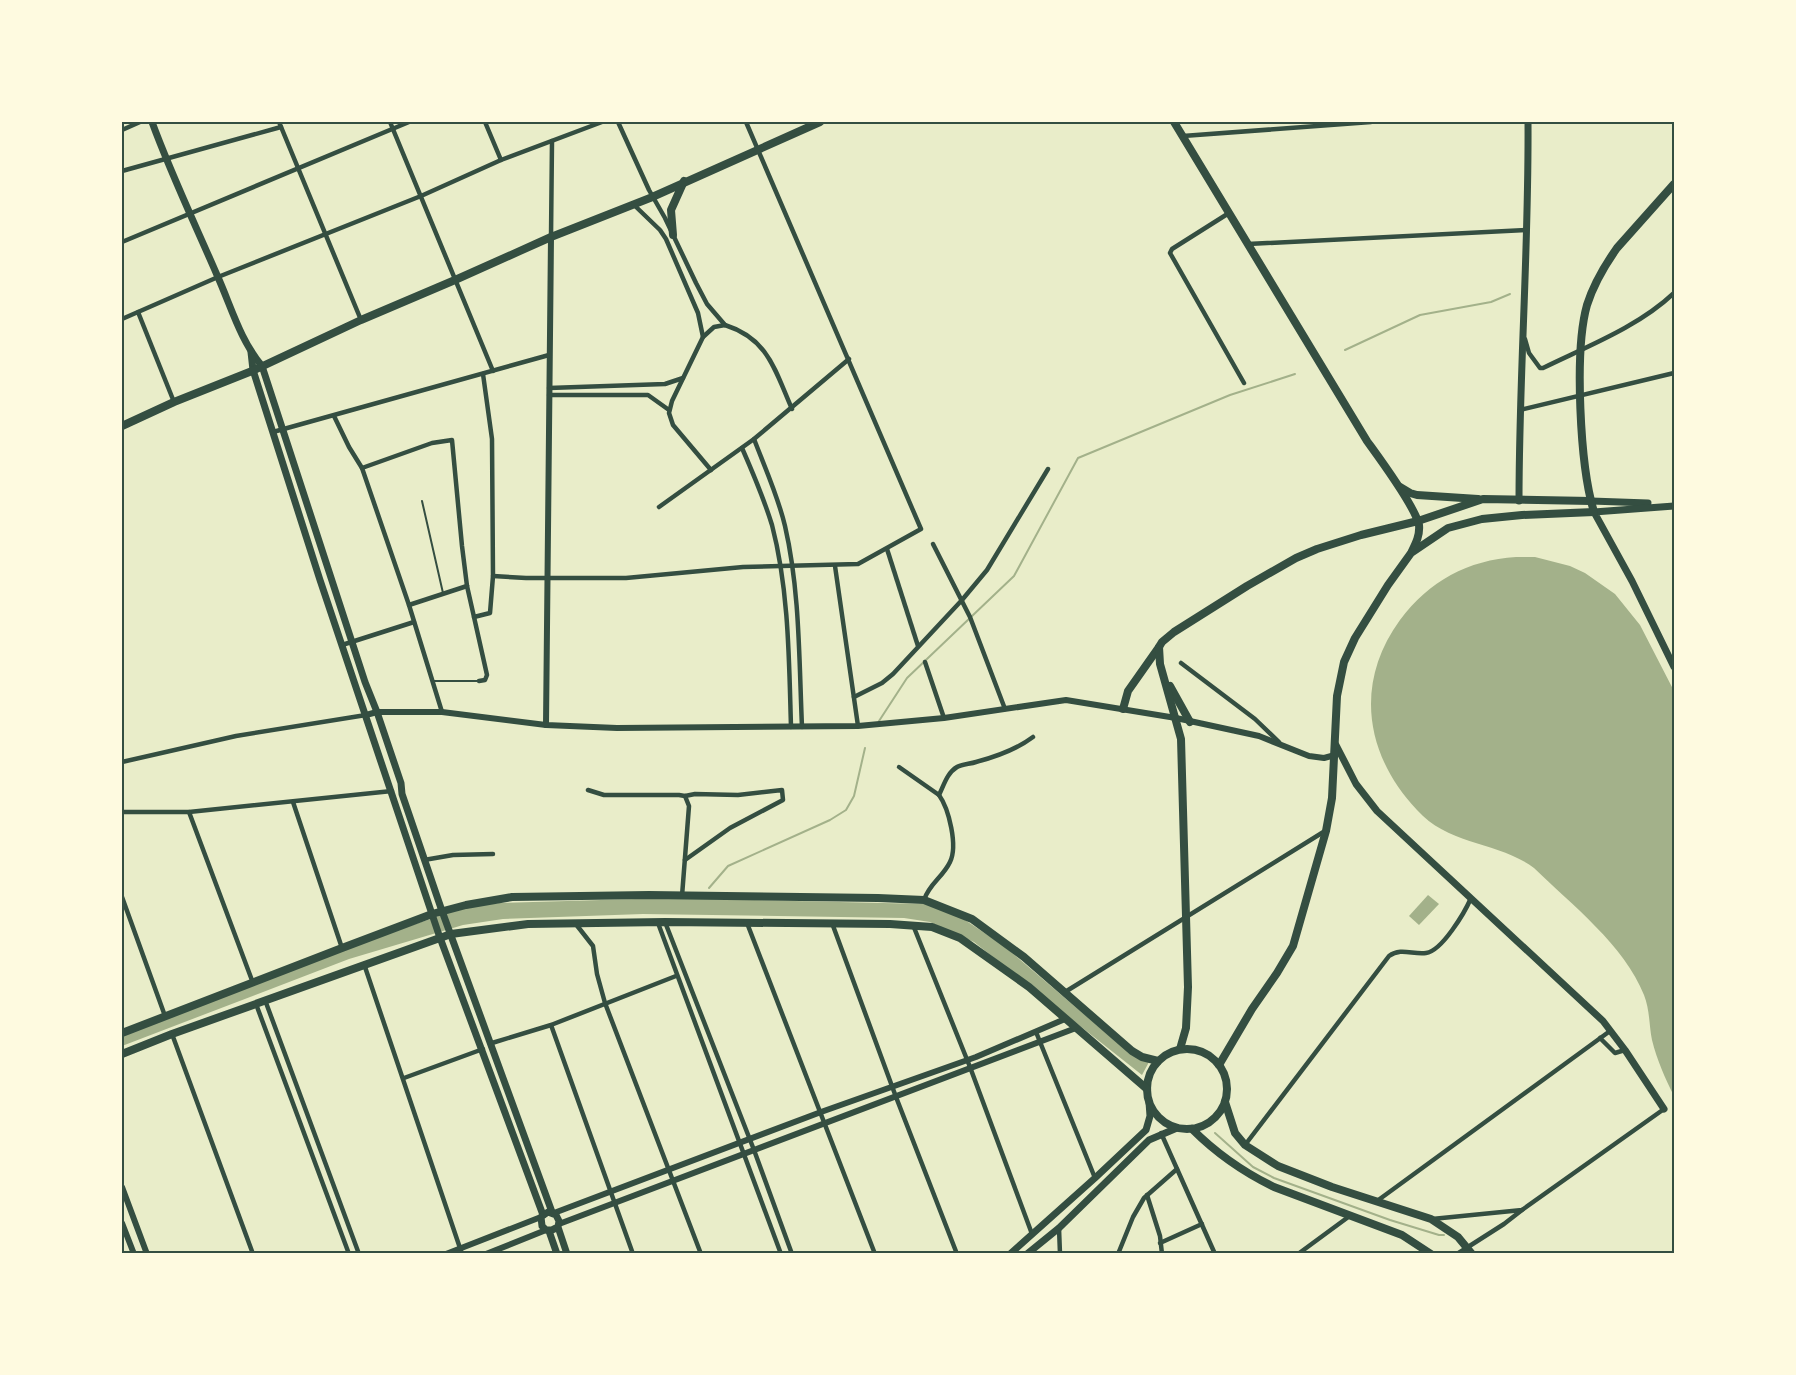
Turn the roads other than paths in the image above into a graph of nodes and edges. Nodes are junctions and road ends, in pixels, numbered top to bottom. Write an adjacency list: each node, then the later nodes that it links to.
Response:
1 (140, 122): 15 (street)
2 (152, 122): 19 (main road)
3 (390, 122): 14 (street)
4 (409, 122): 14 (street)
5 (485, 122): 20 (street)
6 (602, 122): 17 (street)
7 (618, 122): 25 (street)
8 (746, 122): 18 (street)
9 (820, 122): 18 (main road)
10 (1174, 122): 16 (main road)
11 (1371, 122): 16 (street)
12 (1528, 122): 30 (main road)
13 (280, 124): 19 (street); 21 (street)
14 (393, 129): 21 (street); 26 (street)
15 (122, 130)
16 (1183, 136): 29 (main road)
17 (552, 141): 20 (street); 33 (street)
18 (758, 148): 23 (main road); 48 (street)
19 (165, 159): 22 (street); 28 (main road)
20 (501, 160): 26 (street)
21 (298, 168): 28 (street); 31 (street)
22 (122, 171)
23 (684, 181): 25 (main road); 32 (main road)
24 (1674, 184): 45 (main road)
25 (651, 193): 27 (main road); 32 (street)
26 (421, 196): 31 (street); 37 (street)
27 (633, 204): 33 (main road); 44 (street)
28 (189, 213): 34 (street); 36 (main road)
29 (1229, 213): 35 (main road); 55 (street)
30 (1527, 230): 35 (street); 43 (main road)
31 (325, 234): 36 (street); 41 (street)
32 (673, 235): 42 (street)
33 (551, 237): 37 (main road); 47 (street)
34 (122, 242)
35 (1248, 244): 71 (main road)
36 (218, 277): 39 (street); 46 (main road)
37 (455, 280): 41 (main road); 51 (street)
38 (1674, 293): 45 (street)
39 (138, 312): 40 (street); 58 (street)
40 (122, 319)
41 (361, 320): 49 (main road)
42 (725, 325): 44 (street); 59 (street)
43 (1524, 330): 45 (street); 61 (main road)
44 (703, 337): 54 (street)
45 (1582, 349): 57 (main road)
46 (251, 352): 49 (main road); 50 (main road)
47 (549, 355): 51 (street); 56 (street)
48 (849, 359): 59 (street); 82 (street)
49 (262, 366): 50 (main road); 64 (main road)
50 (253, 370): 58 (main road); 65 (main road)
51 (493, 371): 53 (street)
52 (1674, 373): 57 (street)
53 (483, 374): 62 (street); 87 (street)
54 (683, 378): 56 (street); 60 (street)
55 (1244, 383)
56 (549, 391): 60 (street); 88 (street)
57 (1580, 396): 61 (street); 75 (main road)
58 (174, 402): 63 (main road)
59 (792, 409): 66 (street)
60 (669, 410): 70 (street)
61 (1520, 410): 74 (main road)
62 (334, 416): 64 (street); 68 (street)
63 (122, 426)
64 (283, 429): 65 (street); 95 (main road)
65 (273, 432): 96 (main road)
66 (754, 439): 67 (street); 86 (street)
67 (742, 448): 70 (street); 85 (street)
68 (362, 468): 89 (street); 92 (street)
69 (1048, 469): 91 (street)
70 (711, 470): 78 (street)
71 (1397, 484): 72 (main road); 80 (main road)
72 (1483, 500): 74 (main road); 80 (main road)
73 (422, 501): 90 (lane)
74 (1519, 501): 75 (main road)
75 (1590, 501): 76 (main road); 79 (main road)
76 (1674, 501)
77 (1674, 506): 79 (main road)
78 (659, 507)
79 (1594, 512): 83 (main road); 101 (main road)
80 (1418, 521): 83 (main road); 98 (main road)
81 (933, 544): 91 (street)
82 (887, 549): 84 (street); 97 (street)
83 (1412, 553): 120 (main road)
84 (835, 566): 86 (street); 105 (street)
85 (780, 567): 86 (street); 88 (street); 116 (street)
86 (792, 567): 117 (street)
87 (493, 576): 88 (street); 93 (street)
88 (548, 578): 114 (street)
89 (467, 586): 90 (street); 93 (street)
90 (443, 593): 92 (street)
91 (962, 600): 97 (street); 106 (street)
92 (409, 604): 94 (street)
93 (474, 617): 104 (street)
94 (414, 622): 95 (street); 103 (street)
95 (352, 642): 96 (street); 108 (main road)
96 (342, 645): 110 (main road)
97 (918, 646): 105 (street)
98 (1159, 647): 102 (main road); 107 (main road)
99 (925, 662): 111 (street)
100 (1181, 663): 119 (street)
101 (1674, 667)
102 (1164, 677): 112 (main road); 113 (main road)
103 (433, 681): 104 (lane); 109 (street)
104 (478, 681)
105 (854, 697): 115 (street)
106 (1005, 709): 107 (street); 111 (street)
107 (1123, 709): 112 (street)
108 (378, 712): 109 (street); 110 (street); 133 (main road)
109 (442, 712): 114 (street)
110 (366, 715): 122 (street); 125 (main road)
111 (944, 718): 115 (street)
112 (1176, 718): 113 (street); 141 (main road)
113 (1190, 722): 119 (street)
114 (546, 724): 116 (street)
115 (858, 726): 117 (street)
116 (791, 727): 117 (street)
117 (802, 727)
118 (1033, 737): 126 (street)
119 (1280, 743): 121 (street)
120 (1336, 745): 121 (main road); 137 (main road)
121 (1335, 755): 131 (main road)
122 (122, 762)
123 (899, 766): 126 (street)
124 (588, 790): 127 (street)
125 (392, 791): 128 (street); 140 (main road)
126 (939, 795): 138 (street)
127 (685, 796): 134 (street); 134 (street)
128 (293, 802): 130 (street); 149 (street)
129 (122, 812): 130 (street)
130 (189, 812): 152 (street)
131 (1326, 831): 141 (street); 174 (main road)
132 (493, 854): 133 (street)
133 (424, 860): 139 (main road)
134 (685, 860): 135 (street)
135 (682, 896): 138 (main road); 139 (main road)
136 (122, 897): 157 (street)
137 (1471, 898): 161 (main road); 192 (street)
138 (924, 900): 153 (main road)
139 (443, 913): 140 (main road); 147 (main road)
140 (433, 915): 148 (main road); 149 (main road)
141 (1186, 916): 153 (street); 169 (main road)
142 (575, 923): 143 (main road); 147 (main road); 155 (street)
143 (661, 923): 144 (main road); 151 (street); 190 (street)
144 (747, 923): 145 (main road); 185 (street)
145 (832, 923): 146 (main road); 177 (street)
146 (913, 925): 158 (main road); 172 (street)
147 (451, 933): 148 (main road); 167 (main road)
148 (440, 936): 150 (main road); 168 (main road)
149 (342, 948): 152 (main road)
150 (364, 964): 154 (main road); 176 (street)
151 (676, 976): 155 (street); 191 (street)
152 (253, 983): 157 (main road)
153 (1065, 992): 173 (main road)
154 (265, 1000): 156 (main road); 178 (street)
155 (605, 1003): 159 (street); 196 (street)
156 (256, 1004): 164 (main road); 180 (street)
157 (165, 1016): 163 (main road)
158 (1065, 1019): 160 (main road); 162 (street)
159 (551, 1025): 167 (street); 202 (street)
160 (1076, 1028): 166 (street); 179 (main road)
161 (1610, 1031): 165 (street); 170 (main road)
162 (1036, 1032): 166 (street); 172 (street)
163 (122, 1033)
164 (171, 1034): 171 (main road); 224 (street)
165 (1600, 1038): 170 (street); 204 (street)
166 (1040, 1042): 175 (street); 199 (street)
167 (492, 1043): 207 (main road)
168 (483, 1049): 176 (street); 209 (main road)
169 (1180, 1049): 173 (main road); 174 (main road)
170 (1625, 1050): 184 (main road)
171 (122, 1054)
172 (967, 1060): 175 (street); 177 (street)
173 (1158, 1061): 179 (main road)
174 (1219, 1065): 183 (main road)
175 (970, 1067): 181 (street); 218 (street)
176 (404, 1078): 220 (street)
177 (893, 1086): 181 (street); 185 (street)
178 (298, 1087): 180 (street); 197 (street)
179 (1147, 1089): 182 (main road)
180 (289, 1090): 198 (street)
181 (896, 1097): 186 (street); 236 (street)
182 (1149, 1102): 187 (main road); 199 (main road)
183 (1225, 1102): 188 (main road); 192 (main road)
184 (1664, 1109): 206 (street)
185 (821, 1112): 186 (street); 190 (street)
186 (825, 1123): 193 (street); 235 (street)
187 (1177, 1128): 188 (main road); 189 (main road)
188 (1192, 1129): 208 (main road)
189 (1161, 1133): 195 (street); 215 (main road)
190 (750, 1140): 191 (street); 193 (street)
191 (740, 1144): 194 (street); 196 (street)
192 (1245, 1145): 204 (main road)
193 (754, 1150): 194 (street); 234 (street)
194 (744, 1154): 200 (street); 233 (street)
195 (1177, 1169): 203 (street); 212 (street)
196 (669, 1170): 200 (street); 202 (street)
197 (329, 1173): 198 (street); 226 (street)
198 (321, 1177): 225 (street)
199 (1095, 1178): 218 (main road)
200 (673, 1181): 205 (street); 232 (street)
201 (122, 1187): 214 (street)
202 (611, 1192): 205 (street); 207 (street)
203 (1147, 1195): 219 (street); 240 (street)
204 (1377, 1201): 210 (main road)
205 (614, 1203): 213 (street); 231 (street)
206 (1522, 1210): 210 (street); 221 (street)
207 (553, 1212): 209 (main road); 213 (main road)
208 (1351, 1215): 243 (street); 244 (main road)
209 (542, 1216): 217 (main road); 220 (street)
210 (1431, 1219): 221 (main road)
211 (122, 1223): 216 (street)
212 (1202, 1224): 219 (street); 242 (street)
213 (558, 1225): 217 (main road); 230 (main road)
214 (136, 1226): 216 (street); 223 (street)
215 (1059, 1228): 238 (main road); 239 (street)
216 (124, 1230): 222 (street)
217 (548, 1230): 228 (street); 229 (main road)
218 (1032, 1234): 237 (main road)
219 (1160, 1243): 241 (street)
220 (461, 1251): 227 (street)
221 (1470, 1251): 245 (street)
222 (134, 1254)
223 (147, 1254)
224 (253, 1254)
225 (349, 1254)
226 (359, 1254)
227 (446, 1254)
228 (486, 1254)
229 (557, 1254)
230 (567, 1254)
231 (633, 1254)
232 (701, 1254)
233 (781, 1254)
234 (792, 1254)
235 (875, 1254)
236 (957, 1254)
237 (1010, 1254)
238 (1028, 1254)
239 (1060, 1254)
240 (1118, 1254)
241 (1162, 1254)
242 (1215, 1254)
243 (1298, 1254)
244 (1431, 1254)
245 (1457, 1254)

